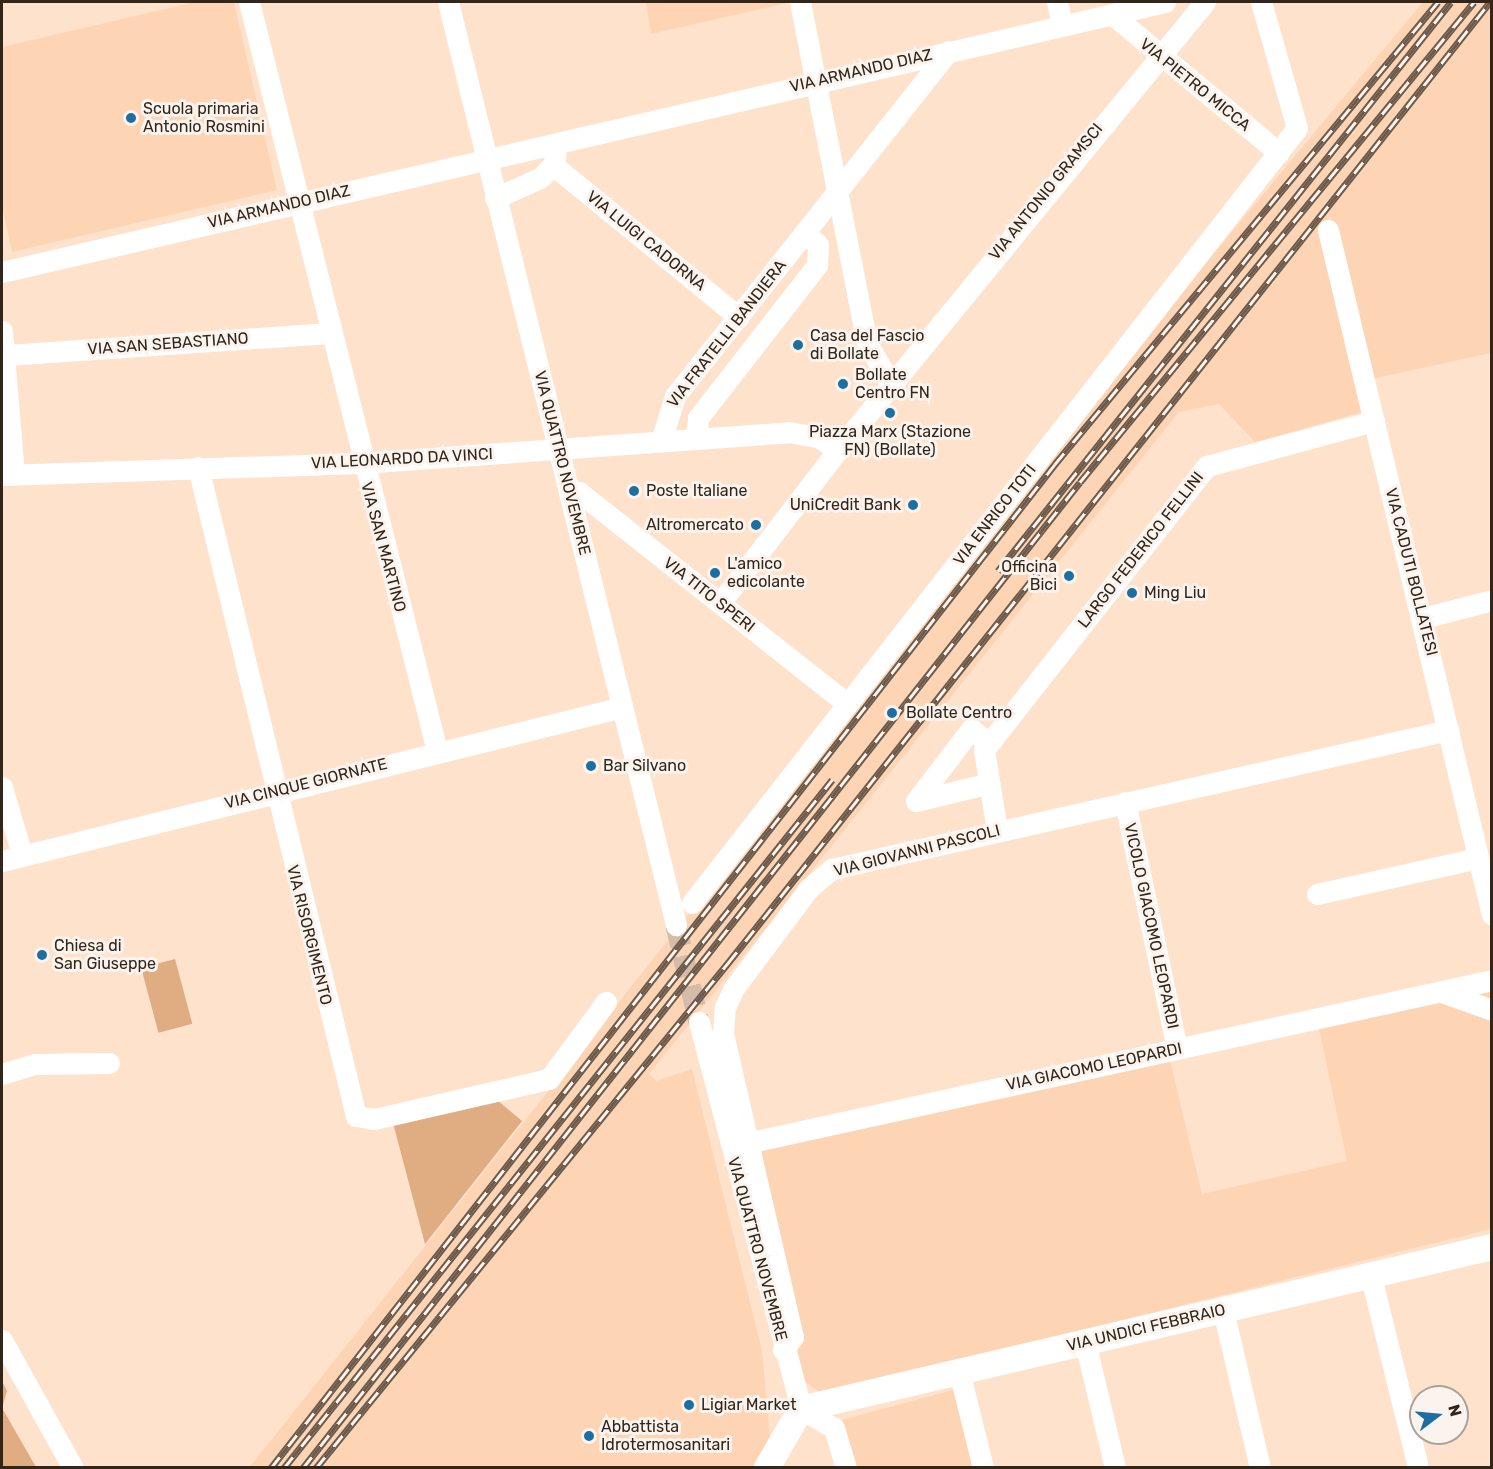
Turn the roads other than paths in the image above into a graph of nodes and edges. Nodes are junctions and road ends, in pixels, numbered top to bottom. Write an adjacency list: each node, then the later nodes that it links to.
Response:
1 (447, 2): 15 (street, VIA QUATTRO NOVEMBRE)
2 (800, 2): 12 (street)
3 (1057, 2): 9 (street)
4 (1165, 2): 8 (street, VIA ARMANDO DIAZ)
5 (1205, 2): 11 (street, VIA ANTONIO GRAMSCI)
6 (1261, 2): 14 (street, VIA ENRICO TOTI)
7 (251, 9): 19 (street, VIA SAN MARTINO)
8 (1114, 16): 9 (street, VIA ARMANDO DIAZ); 11 (street, VIA PIETRO MICCA)
9 (1062, 24): 10 (street, VIA ARMANDO DIAZ)
10 (948, 51): 12 (street, VIA ARMANDO DIAZ); 17 (street, VIA FRATELLI BANDIERA)
11 (1158, 54): 14 (street, VIA PIETRO MICCA); 27 (street, VIA ANTONIO GRAMSCI)
12 (816, 81): 13 (street, VIA ARMANDO DIAZ); 17 (street)
13 (557, 142): 15 (street, VIA ARMANDO DIAZ); 16 (street)
14 (1279, 153): 40 (street, VIA ENRICO TOTI)
15 (486, 157): 18 (street, VIA QUATTRO NOVEMBRE); 19 (street, VIA ARMANDO DIAZ)
16 (553, 165): 18 (street); 23 (street, VIA LUIGI CADORNA)
17 (838, 195): 21 (street, VIA FRATELLI BANDIERA); 27 (street)
18 (495, 198): 31 (street, VIA QUATTRO NOVEMBRE)
19 (297, 203): 22 (street, VIA ARMANDO DIAZ); 25 (street, VIA SAN MARTINO)
20 (1328, 230): 28 (street, VIA CADUTI BOLLATESI)
21 (807, 234): 23 (street, VIA FRATELLI BANDIERA); 29 (street, VIA FRATELLI BANDIERA)
22 (2, 272)
23 (739, 317): 30 (street, VIA FRATELLI BANDIERA)
24 (2, 331): 26 (street)
25 (328, 333): 26 (street, VIA SAN SEBASTIANO); 33 (street, VIA SAN MARTINO)
26 (7, 355): 35 (street)
27 (891, 385): 32 (street, VIA ANTONIO GRAMSCI)
28 (1374, 422): 39 (street, VIA CADUTI BOLLATESI); 43 (street, LARGO FEDERICO FELLINI)
29 (696, 438): 30 (street, VIA LEONARDO DA VINCI); 32 (street, VIA LEONARDO DA VINCI)
30 (662, 441): 31 (street, VIA LEONARDO DA VINCI)
31 (558, 450): 33 (street, VIA LEONARDO DA VINCI); 36 (street, VIA QUATTRO NOVEMBRE)
32 (838, 450): 38 (street)
33 (362, 463): 34 (street, VIA LEONARDO DA VINCI); 44 (street, VIA SAN MARTINO)
34 (198, 467): 35 (street, VIA LEONARDO DA VINCI); 47 (street, VIA RISORGIMENTO)
35 (8, 475)
36 (569, 493): 38 (street, VIA TITO SPERI); 55 (street, VIA QUATTRO NOVEMBRE)
37 (1491, 600): 39 (street)
38 (720, 603): 40 (street, VIA TITO SPERI)
39 (1423, 618): 42 (street, VIA CADUTI BOLLATESI)
40 (847, 704): 53 (street, VIA ENRICO TOTI)
41 (611, 710): 44 (street, VIA CINQUE GIORNATE)
42 (1449, 730): 48 (street, VIA GIOVANNI PASCOLI); 51 (street, VIA CADUTI BOLLATESI)
43 (989, 743): 45 (street, LARGO FEDERICO FELLINI); 45 (street)
44 (437, 751): 47 (street, VIA CINQUE GIORNATE)
45 (986, 784): 49 (street, LARGO FEDERICO FELLINI)
46 (2, 787): 50 (street)
47 (275, 792): 50 (street, VIA CINQUE GIORNATE); 58 (street, VIA RISORGIMENTO)
48 (1125, 802): 49 (street, VIA GIOVANNI PASCOLI); 61 (street, VICOLO GIACOMO LEOPARDI)
49 (997, 831): 64 (street, VIA GIOVANNI PASCOLI)
50 (12, 858)
51 (1478, 858): 52 (street); 54 (street, VIA CADUTI BOLLATESI)
52 (1317, 894)
53 (692, 903)
54 (1491, 915)
55 (676, 925)
56 (1491, 980): 57 (street, VIA GIACOMO LEOPARDI)
57 (1441, 992): 59 (street); 61 (street, VIA GIACOMO LEOPARDI)
58 (606, 1002)
59 (1491, 1010)
60 (699, 1022): 70 (street, VIA QUATTRO NOVEMBRE)
61 (1177, 1049): 64 (street, VIA GIACOMO LEOPARDI)
62 (109, 1063): 63 (street)
63 (2, 1074)
64 (747, 1143): 70 (street, VIA GIOVANNI PASCOLI)
65 (1491, 1247): 66 (street, VIA UNDICI FEBBRAIO)
66 (1370, 1273): 67 (street, VIA UNDICI FEBBRAIO); 73 (street)
67 (1223, 1310): 69 (street, VIA UNDICI FEBBRAIO); 79 (street)
68 (2, 1340): 74 (street)
69 (1085, 1342): 71 (street, VIA UNDICI FEBBRAIO); 78 (street)
70 (783, 1350): 72 (street, VIA QUATTRO NOVEMBRE)
71 (959, 1371): 72 (street, VIA UNDICI FEBBRAIO); 77 (street)
72 (801, 1409): 75 (street); 76 (street)
73 (1417, 1463)
74 (73, 1467)
75 (767, 1467)
76 (846, 1467)
77 (983, 1467)
78 (1115, 1467)
79 (1260, 1467)

